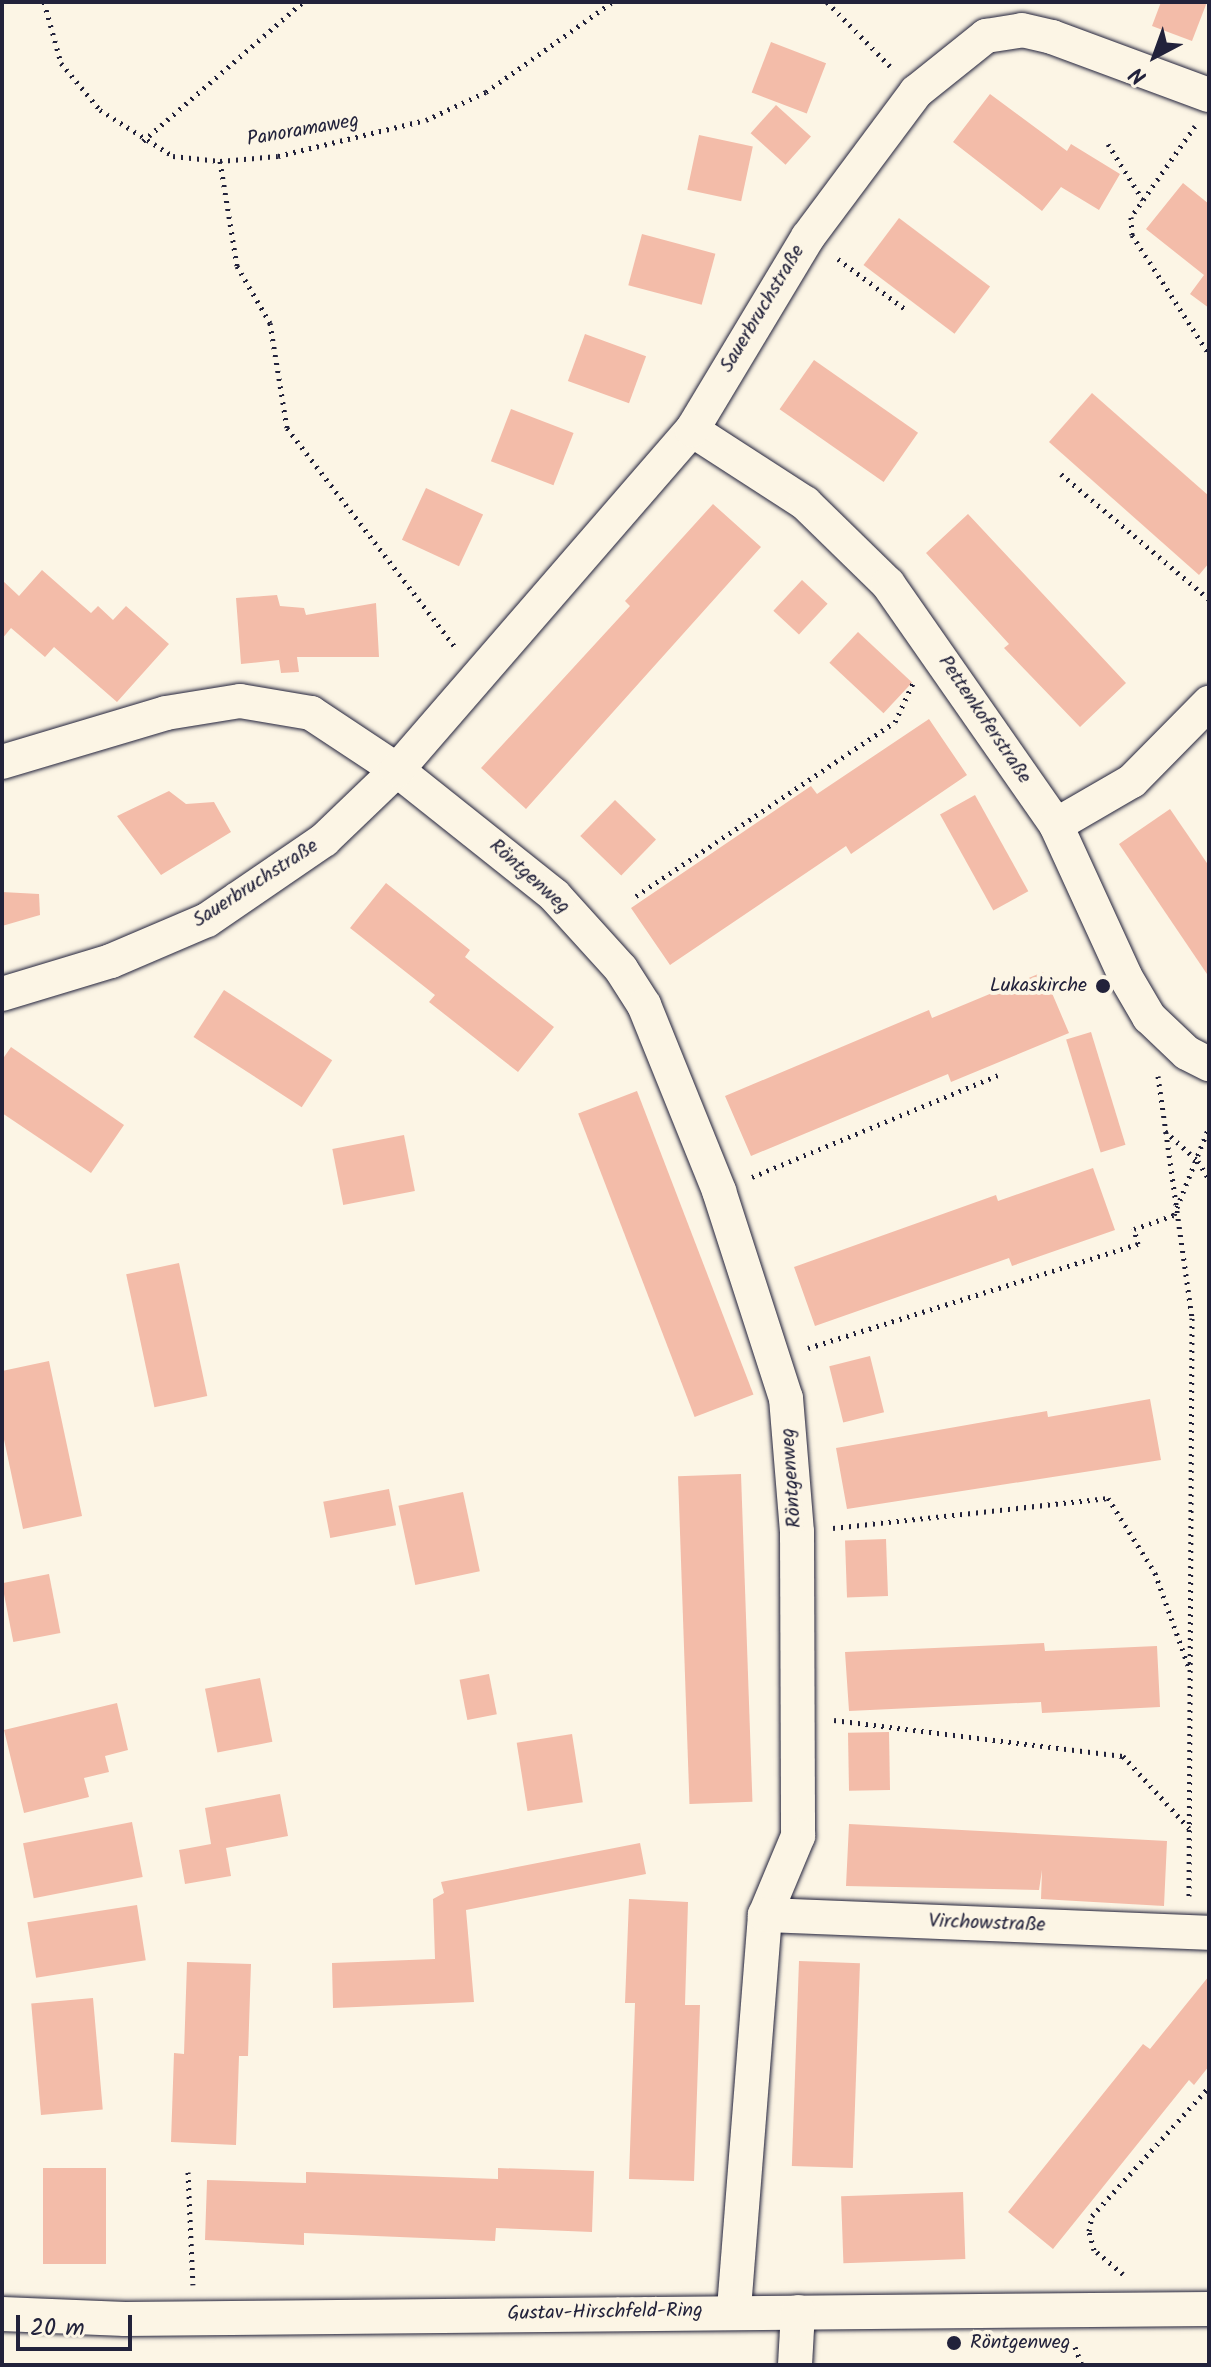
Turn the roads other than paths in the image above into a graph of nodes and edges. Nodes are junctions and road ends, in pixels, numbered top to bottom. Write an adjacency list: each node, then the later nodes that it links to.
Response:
1 (1209, 95): 2 (street, Sauerbruchstraße)
2 (692, 430): 5 (street, Sauerbruchstraße); 6 (street, Pettenkoferstraße)
3 (1209, 703): 6 (street)
4 (2, 762): 5 (street)
5 (397, 770): 7 (street, Sauerbruchstraße); 9 (street, Röntgenweg)
6 (1056, 825): 8 (street, Pettenkoferstraße)
7 (2, 994)
8 (1209, 1064)
9 (765, 1915): 10 (street, Virchowstraße); 12 (street, Röntgenweg)
10 (1199, 1933)
11 (1209, 2309): 13 (street, Gustav-Hirschfeld-Ring)
12 (734, 2312): 13 (street, Gustav-Hirschfeld-Ring); 14 (street, Gustav-Hirschfeld-Ring)
13 (798, 2312): 15 (street)
14 (2, 2314)
15 (795, 2365)

